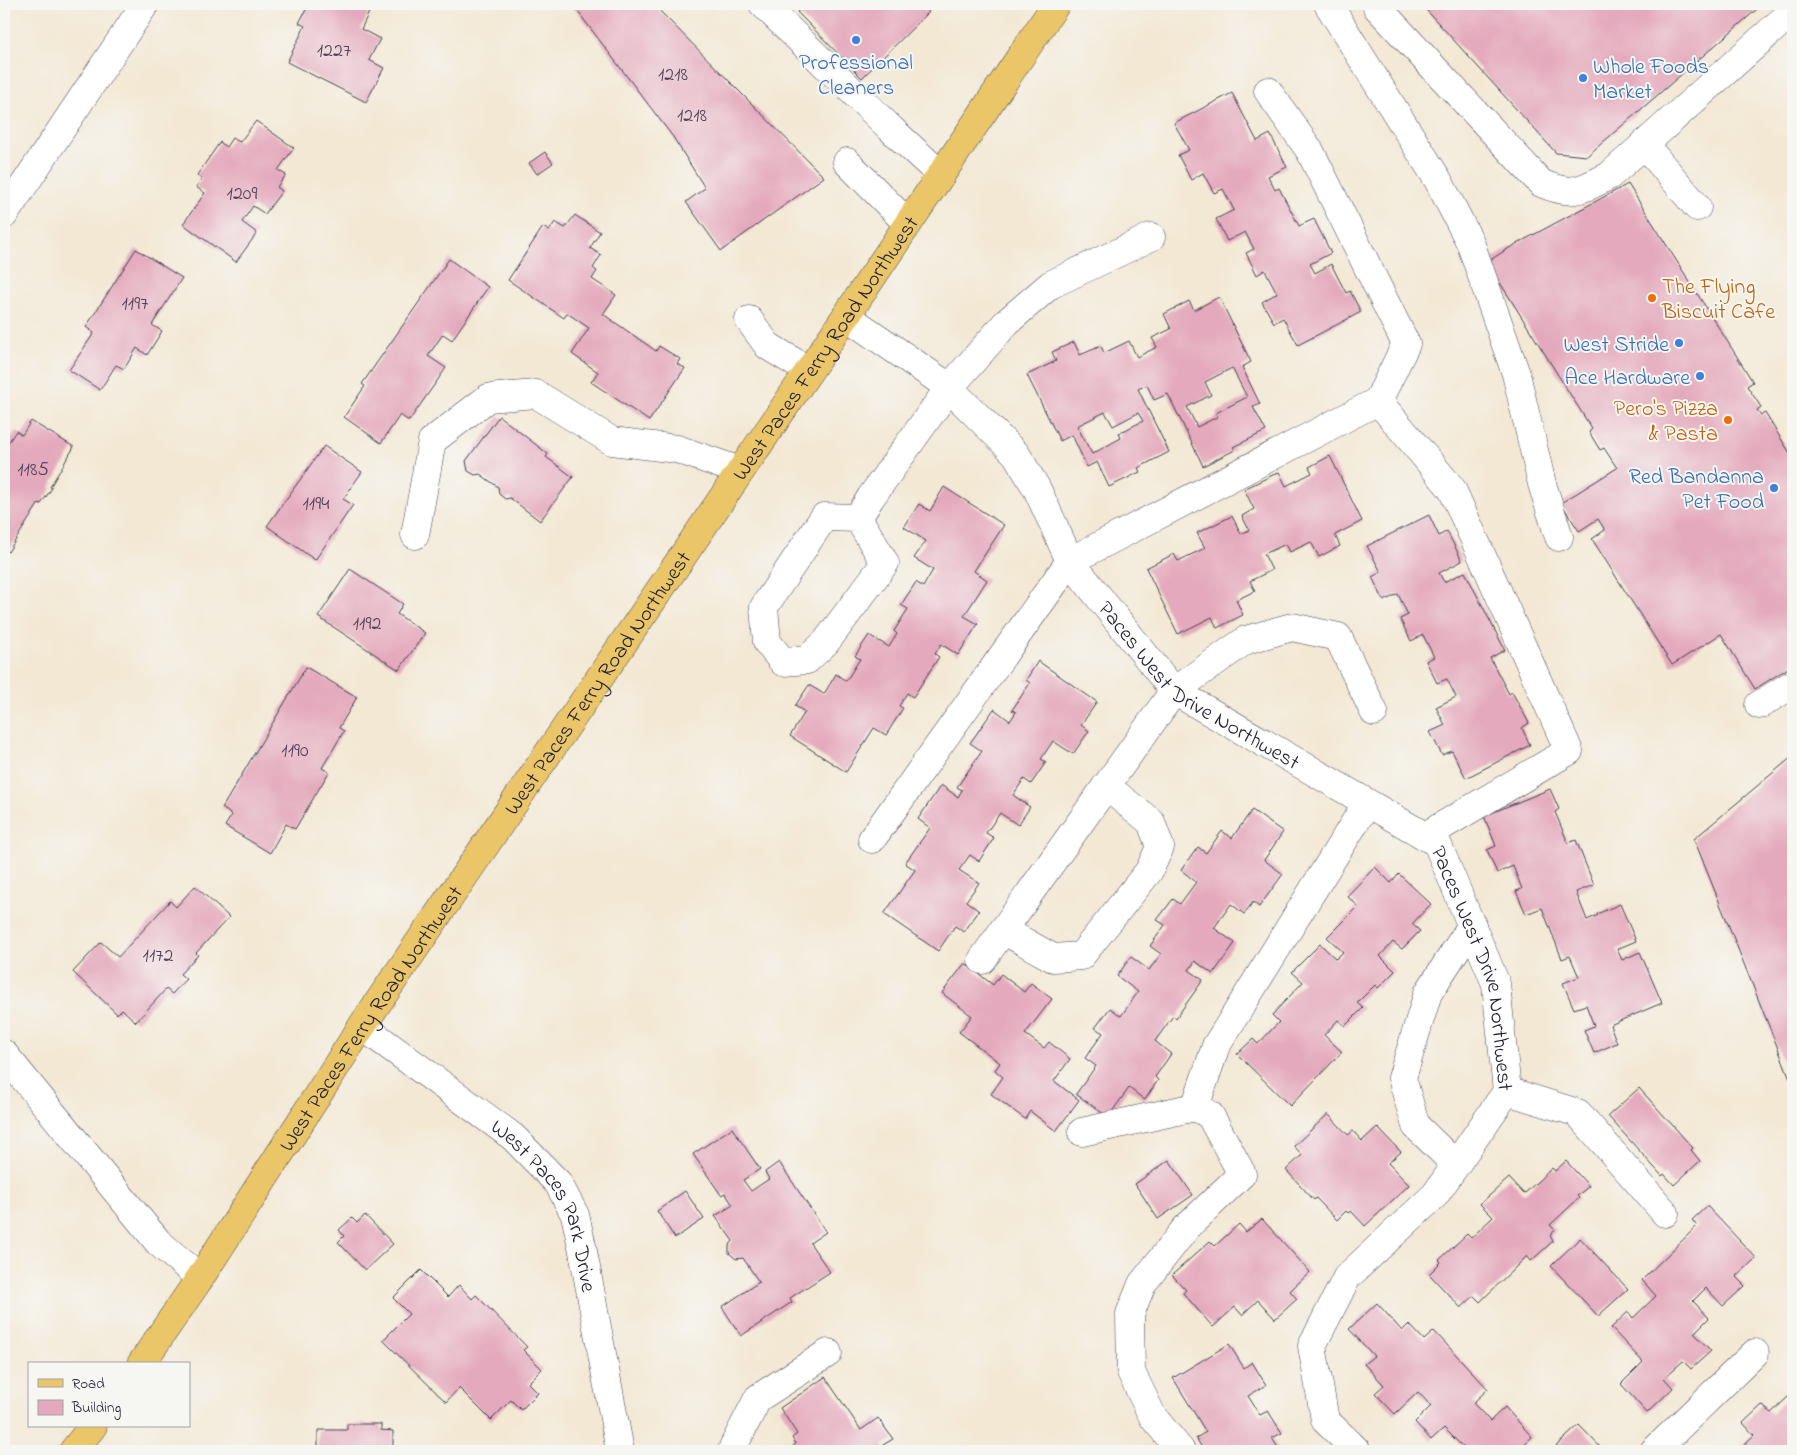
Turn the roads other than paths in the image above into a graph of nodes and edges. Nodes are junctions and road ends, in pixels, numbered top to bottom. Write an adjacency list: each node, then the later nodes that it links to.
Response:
1 (145, 4): 12 (street)
2 (763, 4): 10 (street)
3 (1056, 4): 10 (main road, West Paces Ferry Road Northwest)
4 (1328, 4): 23 (street)
5 (1378, 5): 8 (street)
6 (1793, 11): 8 (street)
7 (1268, 91): 19 (street)
8 (1644, 144): 11 (street)
9 (847, 162): 13 (street)
10 (941, 175): 13 (main road, West Paces Ferry Road Northwest)
11 (1697, 207)
12 (4, 215)
13 (908, 224): 15 (main road, West Paces Ferry Road Northwest)
14 (1151, 237): 18 (street)
15 (846, 316): 17 (main road, West Paces Ferry Road Northwest); 18 (street, Paces West Drive Northwest)
16 (749, 320): 17 (street)
17 (809, 370): 20 (main road, West Paces Ferry Road Northwest)
18 (949, 388): 21 (street); 24 (street, Paces West Drive Northwest)
19 (1378, 401): 24 (street); 31 (street)
20 (740, 471): 22 (street); 36 (main road, West Paces Ferry Road Northwest)
21 (858, 518): 21 (street)
22 (415, 535)
23 (1559, 537)
24 (1070, 561): 26 (street, Paces West Drive Northwest); 32 (street)
25 (1793, 684): 27 (street)
26 (1174, 691): 28 (street); 29 (street); 30 (street, Paces West Drive Northwest)
27 (1759, 705)
28 (1374, 712)
29 (1106, 786): 34 (street); 34 (street)
30 (1367, 803): 31 (street, Paces West Drive Northwest); 39 (street)
31 (1426, 836): 33 (street, Paces West Drive Northwest)
32 (872, 839)
33 (1472, 925): 38 (street, Paces West Drive Northwest); 41 (street)
34 (1003, 930): 35 (street)
35 (982, 960)
36 (362, 1026): 43 (main road, West Paces Ferry Road Northwest); 49 (street, West Paces Park Drive)
37 (4, 1054): 43 (street)
38 (1507, 1091): 41 (street, Paces West Drive Northwest); 42 (street)
39 (1195, 1107): 40 (street); 51 (street)
40 (1082, 1132)
41 (1456, 1165): 52 (street, Paces West Drive Northwest)
42 (1665, 1213)
43 (200, 1278): 46 (main road, West Paces Ferry Road Northwest)
44 (828, 1353): 50 (street)
45 (1755, 1353): 53 (street)
46 (142, 1362)
47 (90, 1428): 48 (main road)
48 (73, 1451)
49 (620, 1451)
50 (733, 1451)
51 (1181, 1451)
52 (1357, 1451)
53 (1654, 1451)

